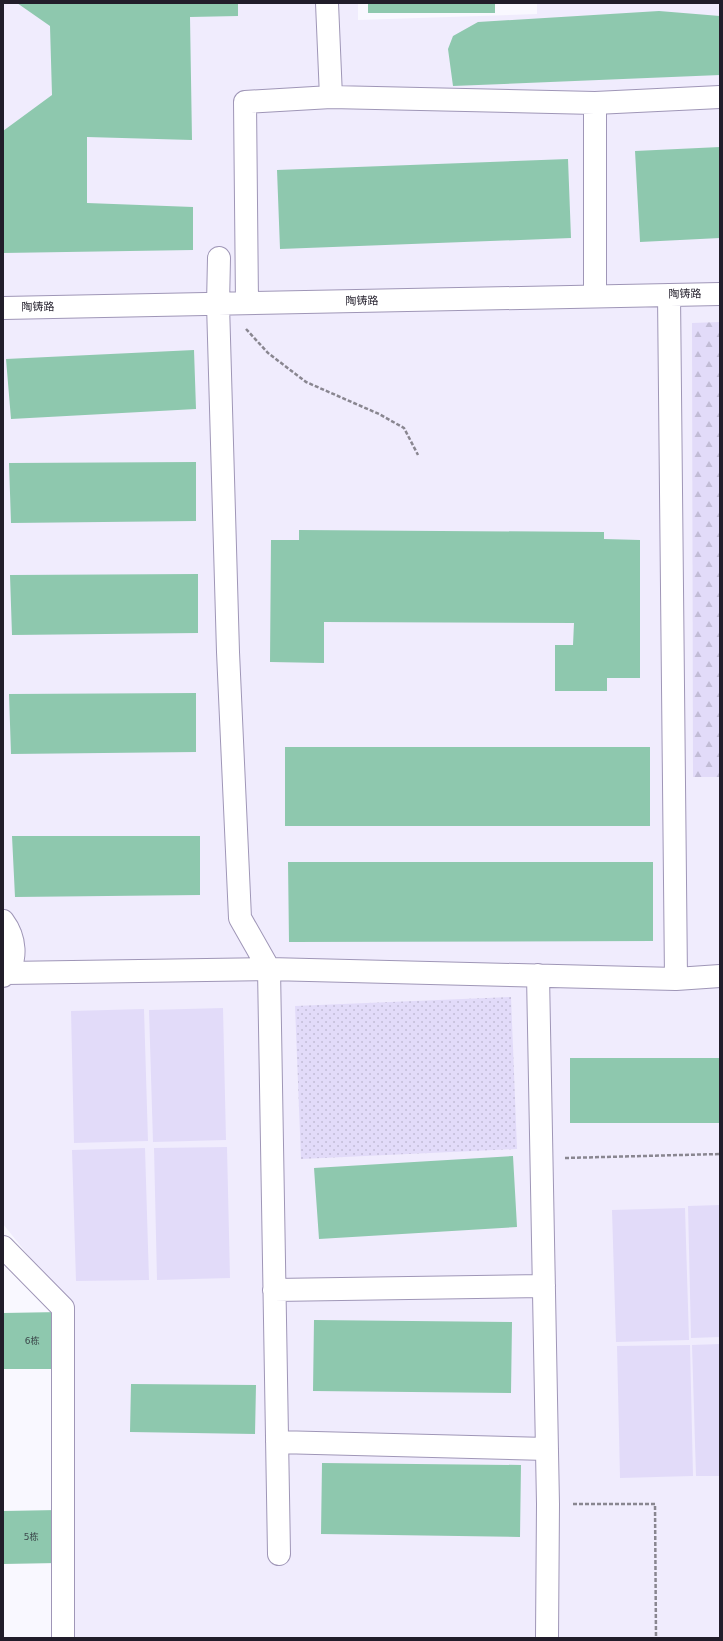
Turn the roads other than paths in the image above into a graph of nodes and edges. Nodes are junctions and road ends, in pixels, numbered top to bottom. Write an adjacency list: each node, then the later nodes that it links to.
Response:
1 (327, 3): 2 (street)
2 (331, 97): 4 (street); 9 (street)
3 (720, 97): 4 (street)
4 (595, 102): 8 (street)
5 (219, 258): 10 (street)
6 (720, 294): 7 (street, 陶铸路)
7 (669, 295): 8 (street, 陶铸路); 17 (street)
8 (596, 296): 9 (street, 陶铸路)
9 (247, 303): 10 (street, 陶铸路)
10 (218, 304): 11 (street, 陶铸路); 13 (street)
11 (3, 308)
12 (3, 921): 14 (street)
13 (269, 969): 14 (street); 15 (street); 20 (street)
14 (5, 975)
15 (538, 975): 17 (street); 19 (street)
16 (720, 976): 17 (street)
17 (676, 978)
18 (3, 1247): 24 (street)
19 (544, 1286): 20 (street); 22 (street)
20 (274, 1290): 21 (street)
21 (278, 1442): 22 (street); 23 (street)
22 (547, 1448): 25 (street)
23 (279, 1554)
24 (63, 1638)
25 (547, 1638)

